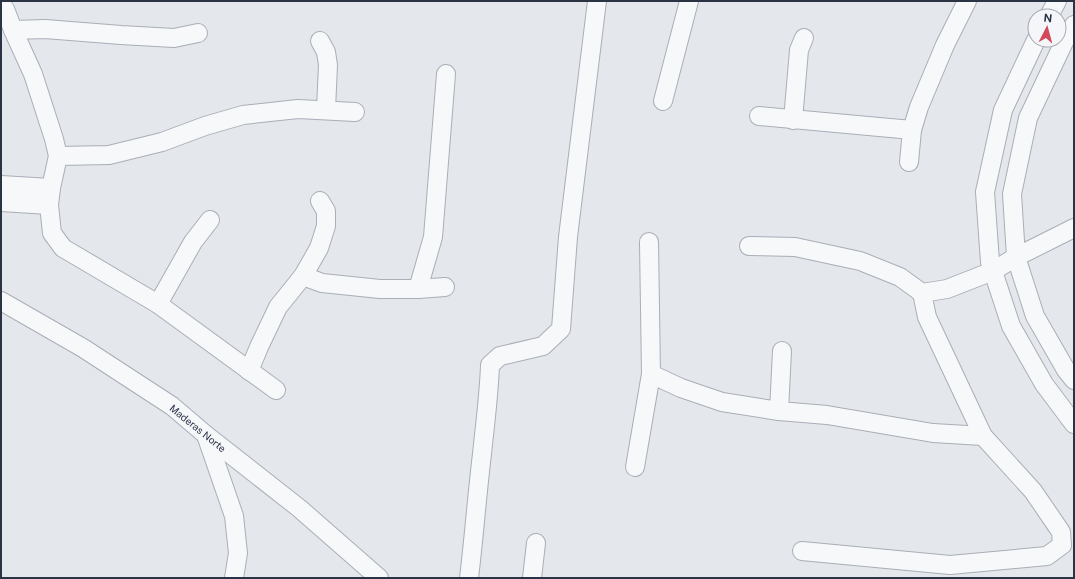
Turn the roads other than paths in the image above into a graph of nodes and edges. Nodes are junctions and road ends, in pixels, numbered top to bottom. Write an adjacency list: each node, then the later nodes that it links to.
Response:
1 (597, 1): 50 (street)
2 (689, 1): 12 (street)
3 (967, 1): 17 (street)
4 (5, 9): 6 (street)
5 (1074, 25): 28 (street)
6 (13, 30): 7 (street); 18 (street)
7 (198, 33)
8 (804, 38): 16 (street)
9 (320, 40): 13 (street)
10 (1032, 48): 29 (street)
11 (446, 74): 32 (street)
12 (663, 101)
13 (326, 109): 14 (street); 18 (street)
14 (356, 112)
15 (760, 116): 16 (street)
16 (793, 120): 17 (street)
17 (912, 130): 19 (street)
18 (58, 156): 21 (street)
19 (909, 162)
20 (1, 185): 21 (street)
21 (50, 197): 23 (street); 35 (street)
22 (320, 201): 30 (street)
23 (1, 202)
24 (210, 220): 35 (street)
25 (1074, 228): 28 (street)
26 (649, 242): 38 (street)
27 (750, 246): 33 (street)
28 (1016, 257): 29 (street); 39 (street)
29 (993, 271): 33 (street); 42 (street)
30 (303, 276): 32 (street); 37 (street)
31 (445, 287): 32 (street)
32 (418, 289)
33 (922, 293): 44 (street)
34 (1, 301): 43 (street, Maderas Norte)
35 (158, 304): 37 (street)
36 (782, 351): 41 (street)
37 (249, 371): 40 (street)
38 (651, 374): 41 (street); 45 (street)
39 (1074, 380)
40 (276, 390)
41 (779, 411): 44 (street)
42 (1074, 424)
43 (206, 435): 48 (street); 49 (street, Maderas Norte)
44 (982, 436): 47 (street)
45 (635, 467)
46 (536, 543): 51 (street)
47 (802, 551)
48 (234, 578)
49 (379, 578)
50 (469, 578)
51 (532, 578)

